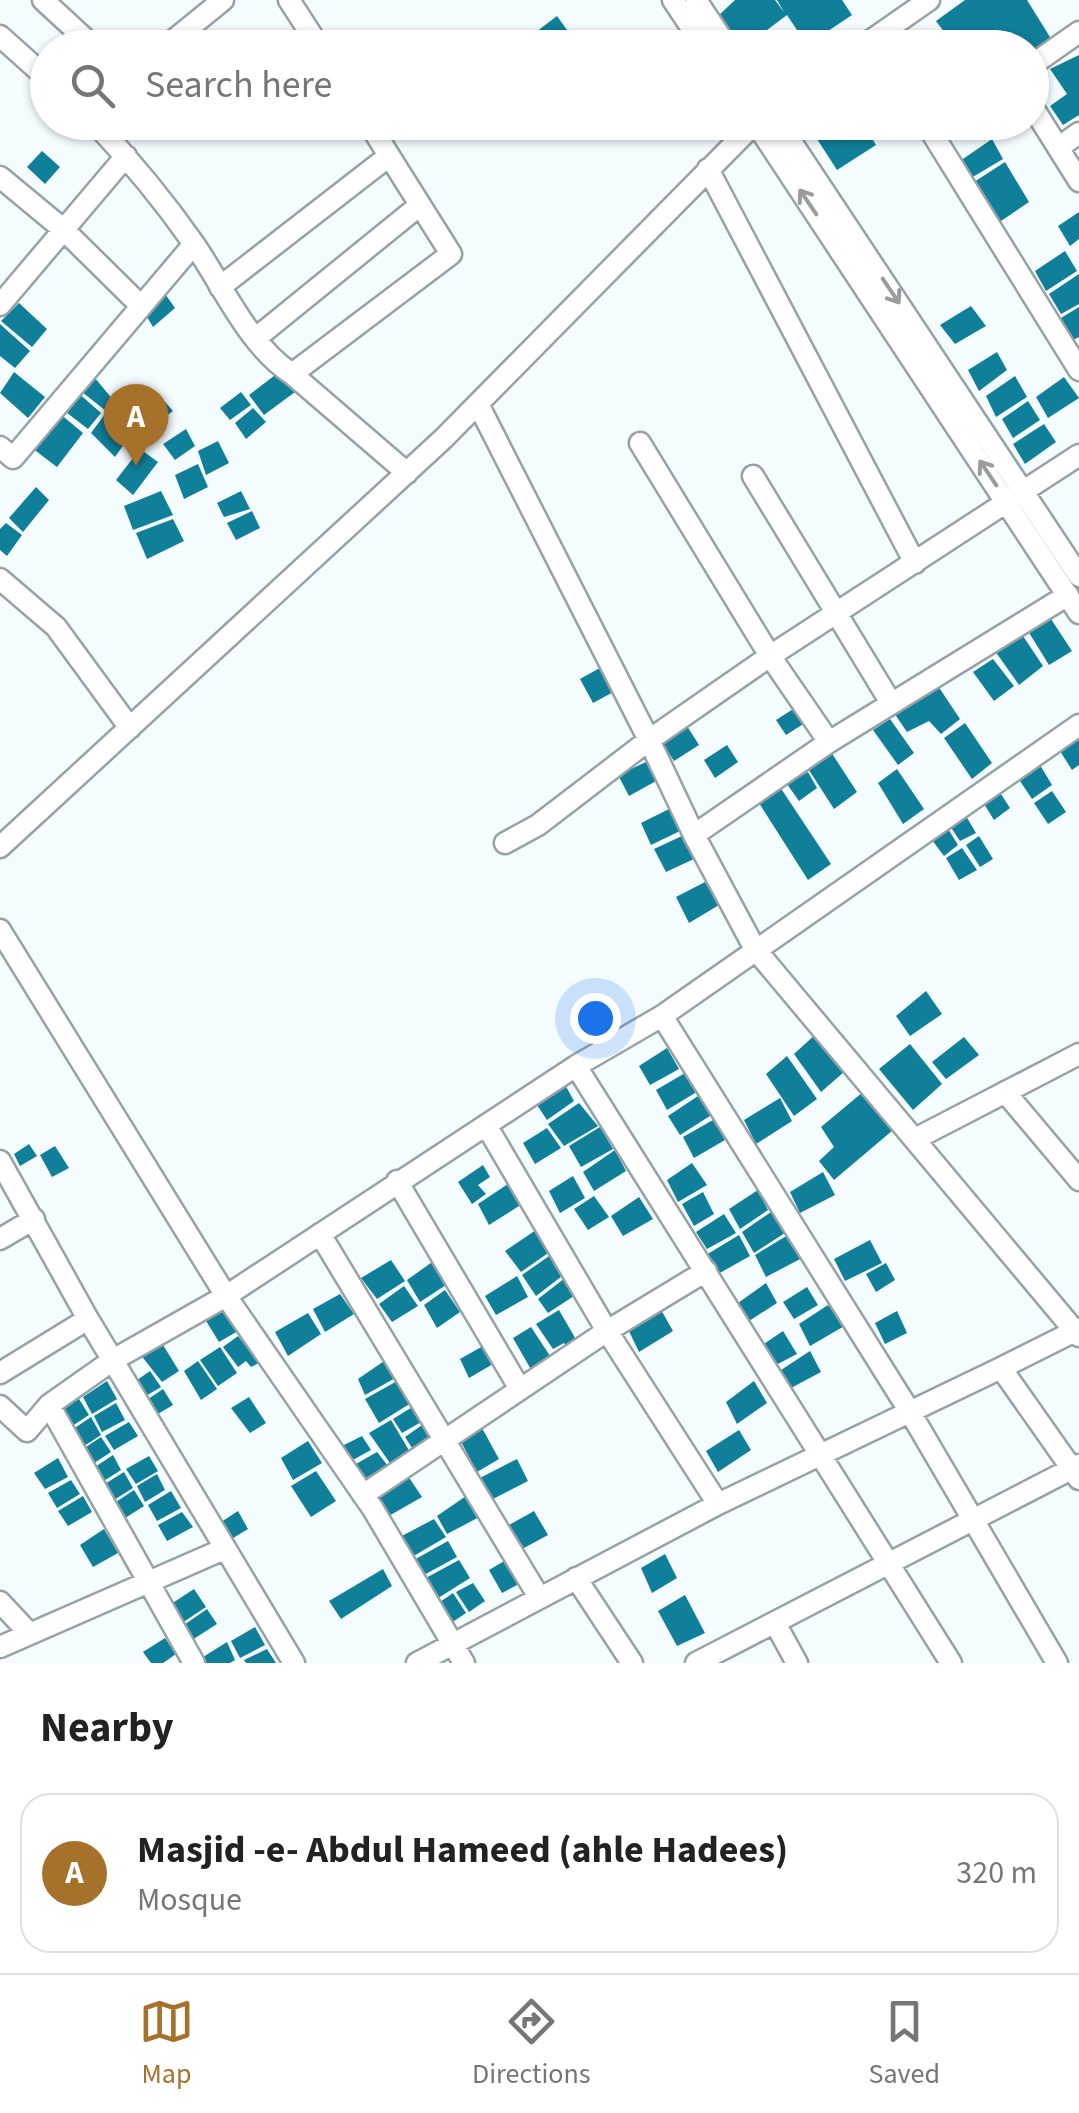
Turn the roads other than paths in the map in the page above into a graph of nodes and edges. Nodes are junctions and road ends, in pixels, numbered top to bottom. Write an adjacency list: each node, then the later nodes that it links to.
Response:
1 (44, 0): 7 (street)
2 (289, 0): 9 (street)
3 (673, 0): 10 (street)
4 (928, 0): 12 (street)
5 (208, 4): 8 (street)
6 (706, 4): 11 (street)
7 (76, 30)
8 (182, 30)
9 (308, 30)
10 (693, 30)
11 (719, 30)
12 (889, 30)
13 (1079, 32): 15 (street)
14 (0, 36): 16 (street)
15 (1049, 53)
16 (30, 63)
17 (1079, 132): 25 (street)
18 (1049, 133): 25 (street)
19 (111, 140): 26 (street)
20 (379, 140): 27 (street)
21 (737, 140): 28 (street)
22 (767, 140): 46 (street, one-way to 22)
23 (789, 140): 46 (street, one-way to 46)
24 (942, 140): 38 (street)
25 (1058, 148): 30 (street)
26 (126, 156): 32 (street); 33 (street)
27 (389, 156): 31 (street); 34 (street)
28 (708, 168): 40 (street); 47 (street)
29 (0, 176): 32 (street)
30 (1079, 181)
31 (420, 204): 37 (street); 39 (street)
32 (64, 230): 35 (street); 36 (street)
33 (194, 244): 34 (street); 36 (street)
34 (220, 287): 37 (street)
35 (0, 305)
36 (141, 306): 42 (street)
37 (256, 338): 39 (street)
38 (1079, 370)
39 (292, 374): 44 (street)
40 (478, 404): 44 (street); 56 (street)
41 (640, 443): 52 (street)
42 (0, 447)
43 (1079, 456): 46 (street)
44 (407, 473): 55 (street)
45 (754, 476): 51 (street)
46 (1017, 497): 47 (street); 49 (street)
47 (914, 563): 51 (street)
48 (0, 579): 55 (street)
49 (1073, 585): 50 (street); 53 (street)
50 (1079, 613)
51 (834, 614): 52 (street); 53 (street)
52 (770, 656): 56 (street); 57 (street)
53 (891, 703): 57 (street)
54 (1079, 725): 62 (street)
55 (130, 728): 60 (street)
56 (650, 740): 58 (street); 59 (street)
57 (829, 742): 58 (street)
58 (694, 835): 62 (street)
59 (505, 843)
60 (0, 848)
61 (0, 930): 76 (street)
62 (756, 949): 63 (street); 68 (street)
63 (662, 1016): 65 (street); 86 (street)
64 (1079, 1054): 66 (street)
65 (576, 1066): 67 (street); 75 (street)
66 (1005, 1092): 68 (street); 70 (street)
67 (486, 1125): 71 (street); 78 (street)
68 (915, 1139): 79 (street)
69 (0, 1161): 72 (street)
70 (1077, 1174)
71 (397, 1181): 73 (street); 83 (street)
72 (34, 1218): 74 (street); 77 (street)
73 (320, 1234): 76 (street); 87 (street)
74 (0, 1239)
75 (706, 1270): 78 (street); 88 (street)
76 (226, 1296): 80 (street); 90 (street)
77 (88, 1319): 80 (street); 82 (street)
78 (606, 1331): 83 (street); 91 (street)
79 (1078, 1332): 81 (street)
80 (113, 1360): 85 (street); 93 (street)
81 (1001, 1368): 86 (street); 89 (street)
82 (0, 1373)
83 (520, 1390): 87 (street)
84 (0, 1406): 85 (street)
85 (50, 1406): 96 (street)
86 (910, 1412): 88 (street); 92 (street)
87 (444, 1441): 90 (street); 97 (street)
88 (822, 1456): 91 (street); 94 (street)
89 (1077, 1471): 92 (street)
90 (363, 1495): 101 (street)
91 (718, 1504): 95 (street)
92 (972, 1522): 94 (street); 111 (street)
93 (224, 1549): 96 (street); 104 (street)
94 (892, 1564): 99 (street); 110 (street)
95 (576, 1578): 97 (street); 107 (street)
96 (147, 1583): 100 (street); 103 (street)
97 (540, 1597): 101 (street)
98 (0, 1602): 100 (street)
99 (775, 1623): 108 (street); 109 (street)
100 (30, 1634): 102 (street)
101 (452, 1642): 105 (street); 106 (street)
102 (0, 1647)
103 (194, 1663)
104 (294, 1663)
105 (418, 1663)
106 (464, 1663)
107 (632, 1663)
108 (696, 1663)
109 (797, 1663)
110 (951, 1663)
111 (1057, 1663)

